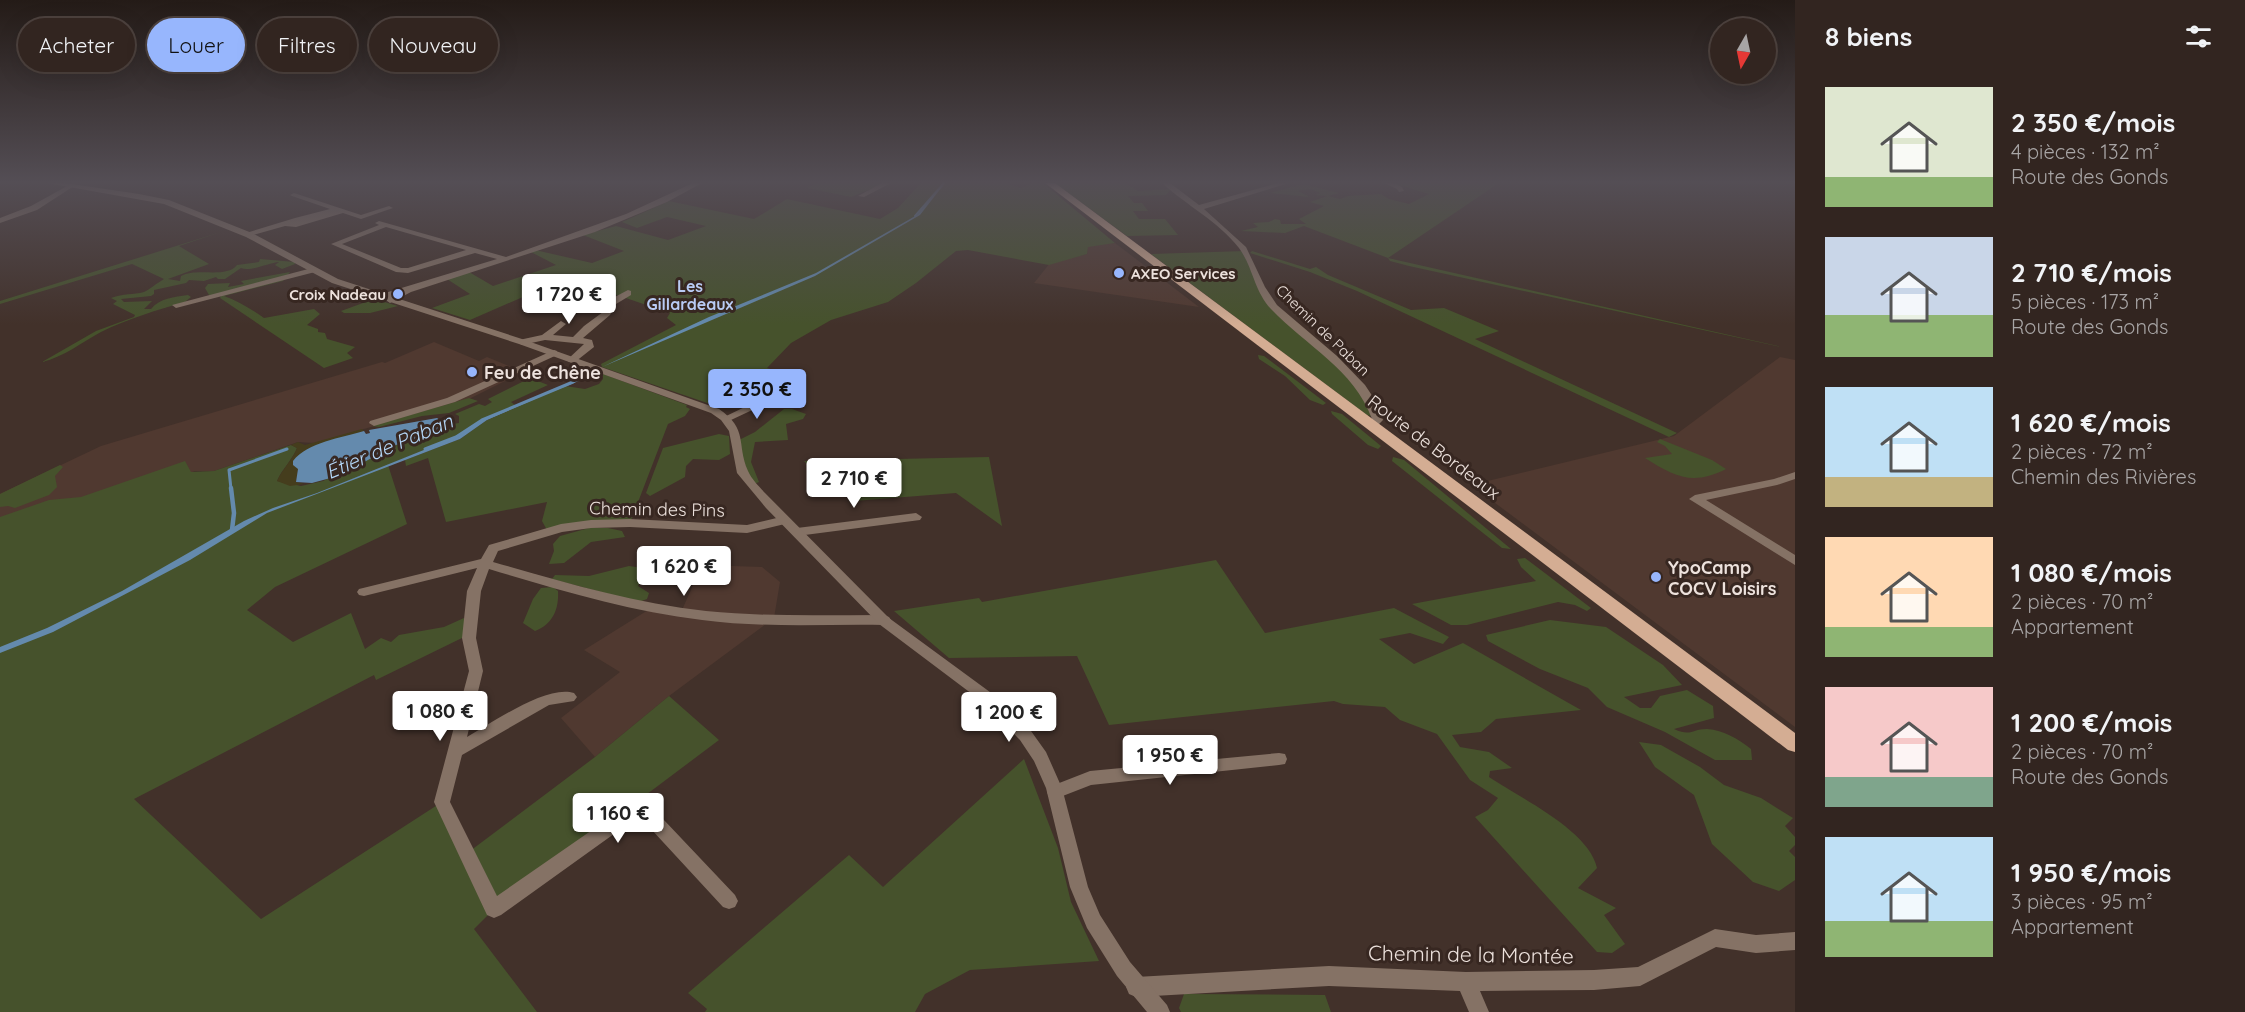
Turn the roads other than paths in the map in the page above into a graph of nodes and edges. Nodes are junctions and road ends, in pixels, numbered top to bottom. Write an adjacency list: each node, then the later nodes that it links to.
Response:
1 (236, 230): 8 (street)
2 (265, 230): 8 (street)
3 (365, 230): 9 (street)
4 (406, 230): 9 (street)
5 (591, 230): 10 (street)
6 (1112, 230): 26 (main road, Route de Bordeaux)
7 (1225, 230): 26 (street, Chemin de Paban)
8 (249, 235): 11 (street)
9 (476, 250): 10 (street)
10 (505, 259): 12 (street)
11 (312, 270): 14 (street); 16 (street)
12 (408, 290): 14 (street); 15 (street)
13 (628, 293): 19 (street)
14 (379, 296): 15 (street)
15 (390, 300): 20 (street)
16 (176, 306)
17 (561, 324): 18 (street)
18 (545, 338): 19 (street); 20 (street)
19 (577, 339): 22 (street)
20 (522, 342): 21 (street)
21 (554, 353): 22 (street); 25 (street)
22 (572, 360): 24 (street)
23 (777, 395): 24 (street)
24 (727, 418): 29 (street)
25 (374, 423)
26 (1372, 425): 36 (main road, Route de Bordeaux)
27 (1795, 475): 31 (street)
28 (916, 517): 30 (street)
29 (785, 520): 30 (street); 32 (street, Chemin des Pins)
30 (797, 532): 34 (street)
31 (1795, 561)
32 (485, 564): 33 (street); 34 (street); 37 (street)
33 (364, 592)
34 (884, 621): 39 (street)
35 (569, 697): 37 (street)
36 (1795, 744)
37 (455, 752): 40 (street)
38 (1279, 759): 39 (street)
39 (1055, 792): 43 (street)
40 (729, 901)
41 (1795, 941): 42 (street, Chemin de la Montée)
42 (1466, 982): 43 (street, Chemin de la Montée); 45 (street)
43 (1136, 987): 44 (street)
44 (1160, 1012)
45 (1479, 1012)

